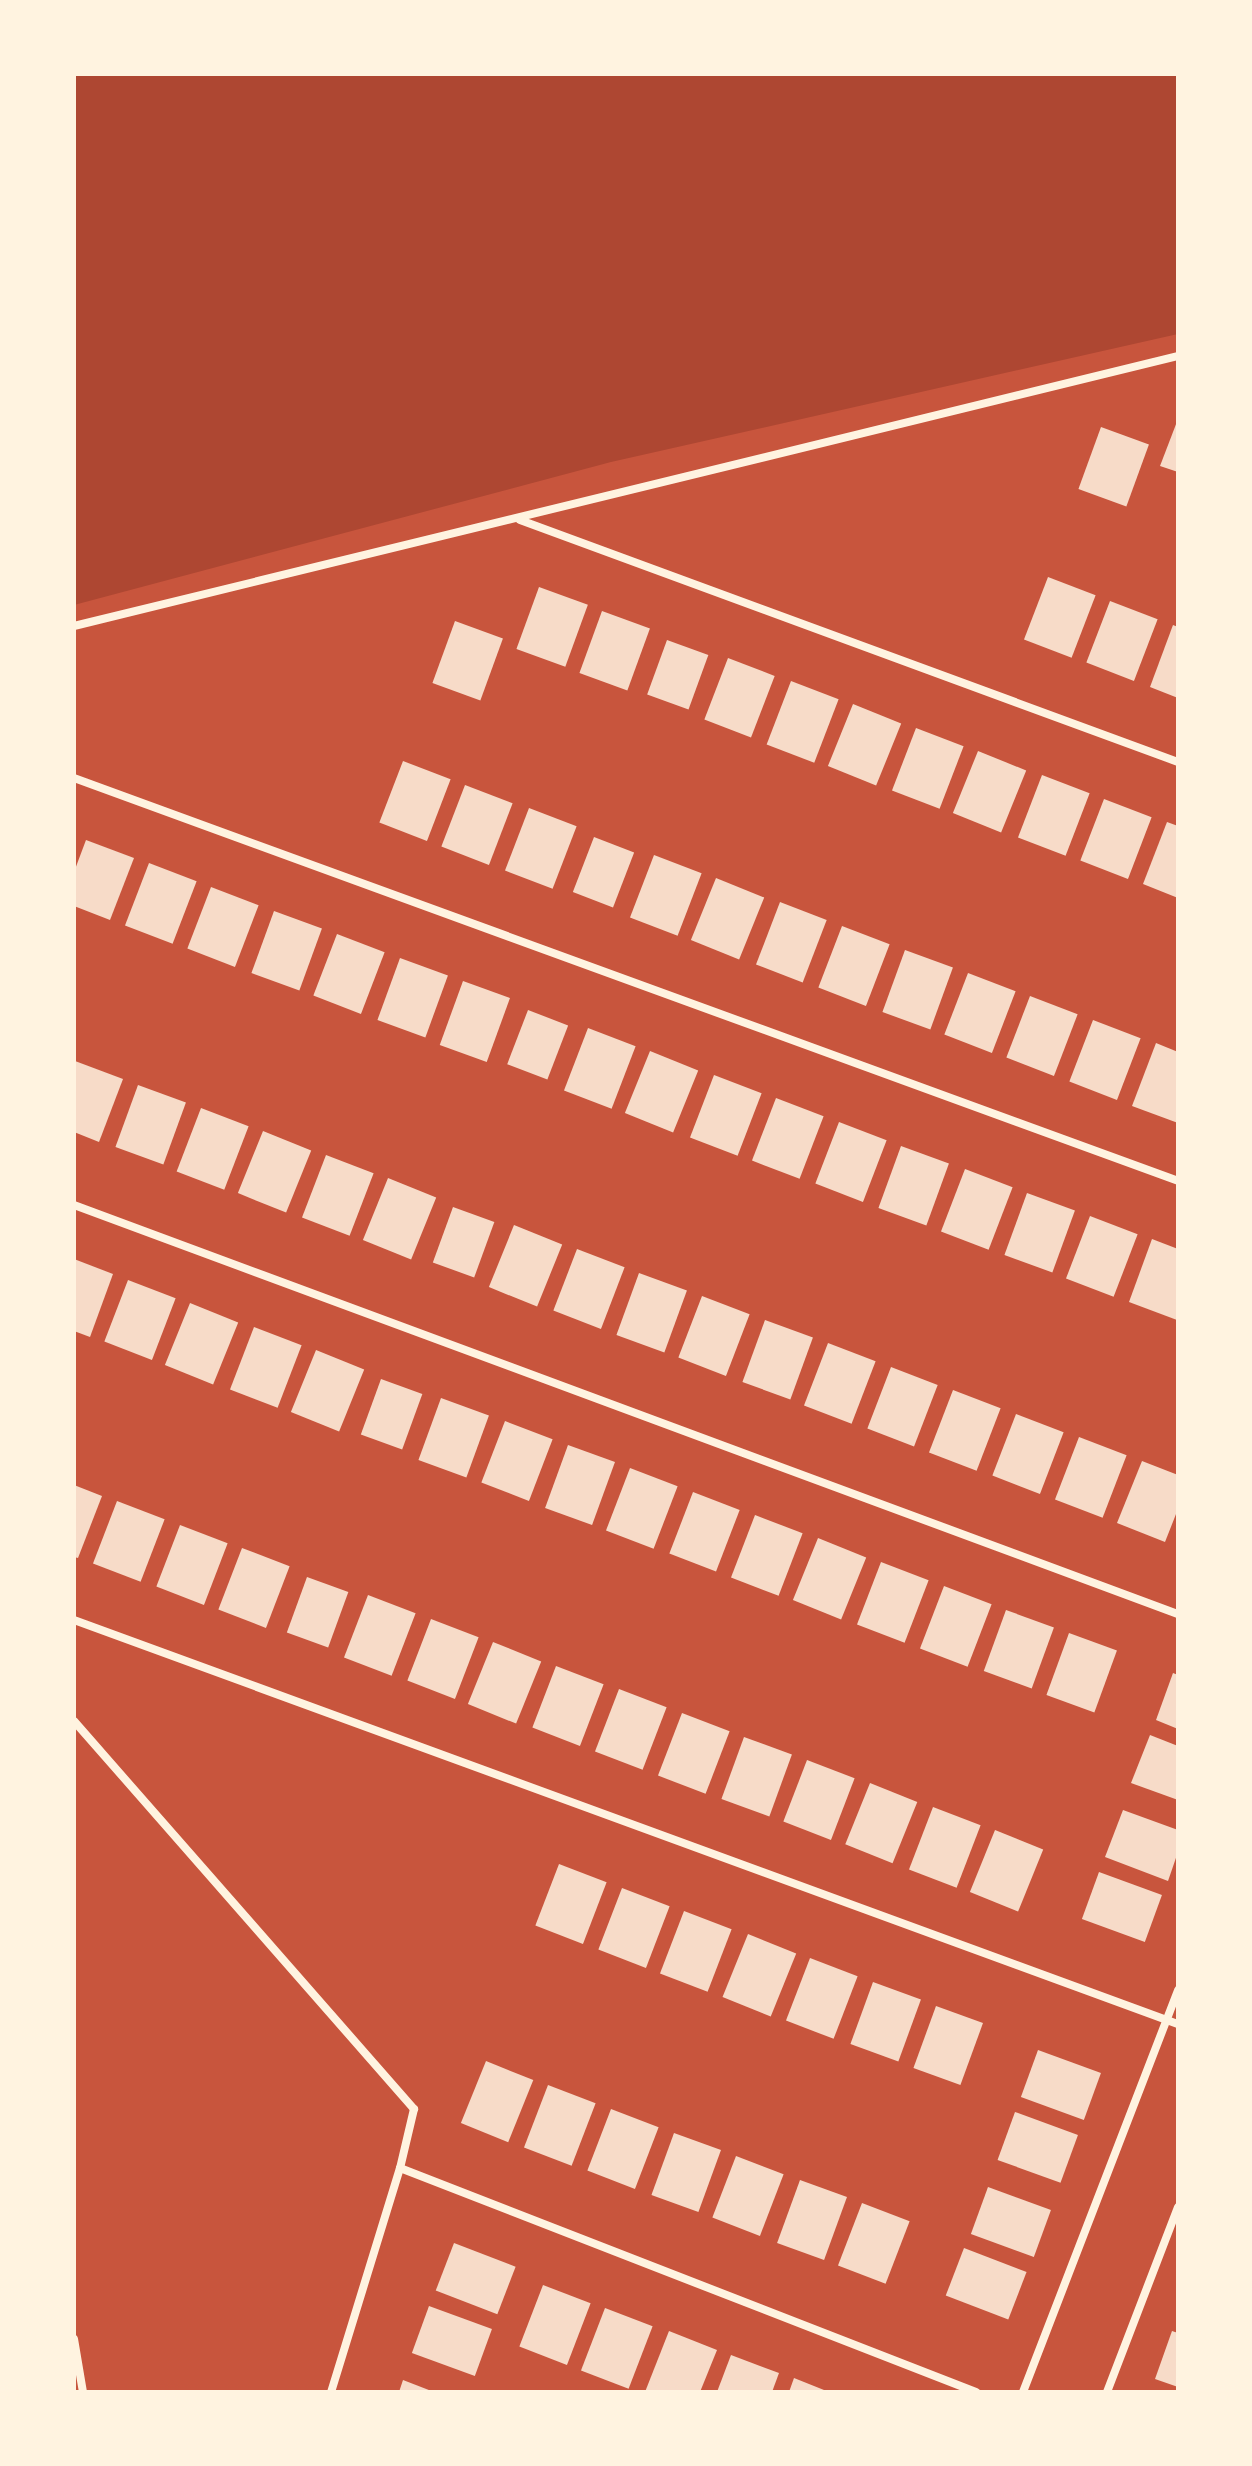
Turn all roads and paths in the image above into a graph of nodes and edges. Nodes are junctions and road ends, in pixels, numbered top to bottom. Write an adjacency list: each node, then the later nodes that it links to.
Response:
1 (1178, 356): 2 (street)
2 (519, 519): 3 (street); 4 (street)
3 (74, 626)
4 (1178, 762)
5 (74, 778): 6 (street)
6 (1178, 1181)
7 (74, 1205): 8 (street)
8 (1178, 1614)
9 (74, 1620): 12 (street)
10 (74, 1721): 14 (street)
11 (1178, 1990): 12 (street)
12 (1167, 2020): 13 (street); 20 (street)
13 (1178, 2024)
14 (400, 2168): 18 (street); 19 (street)
15 (1178, 2207): 21 (street)
16 (74, 2339): 17 (street)
17 (83, 2392)
18 (331, 2392)
19 (976, 2392)
20 (1023, 2392)
21 (1107, 2392)

